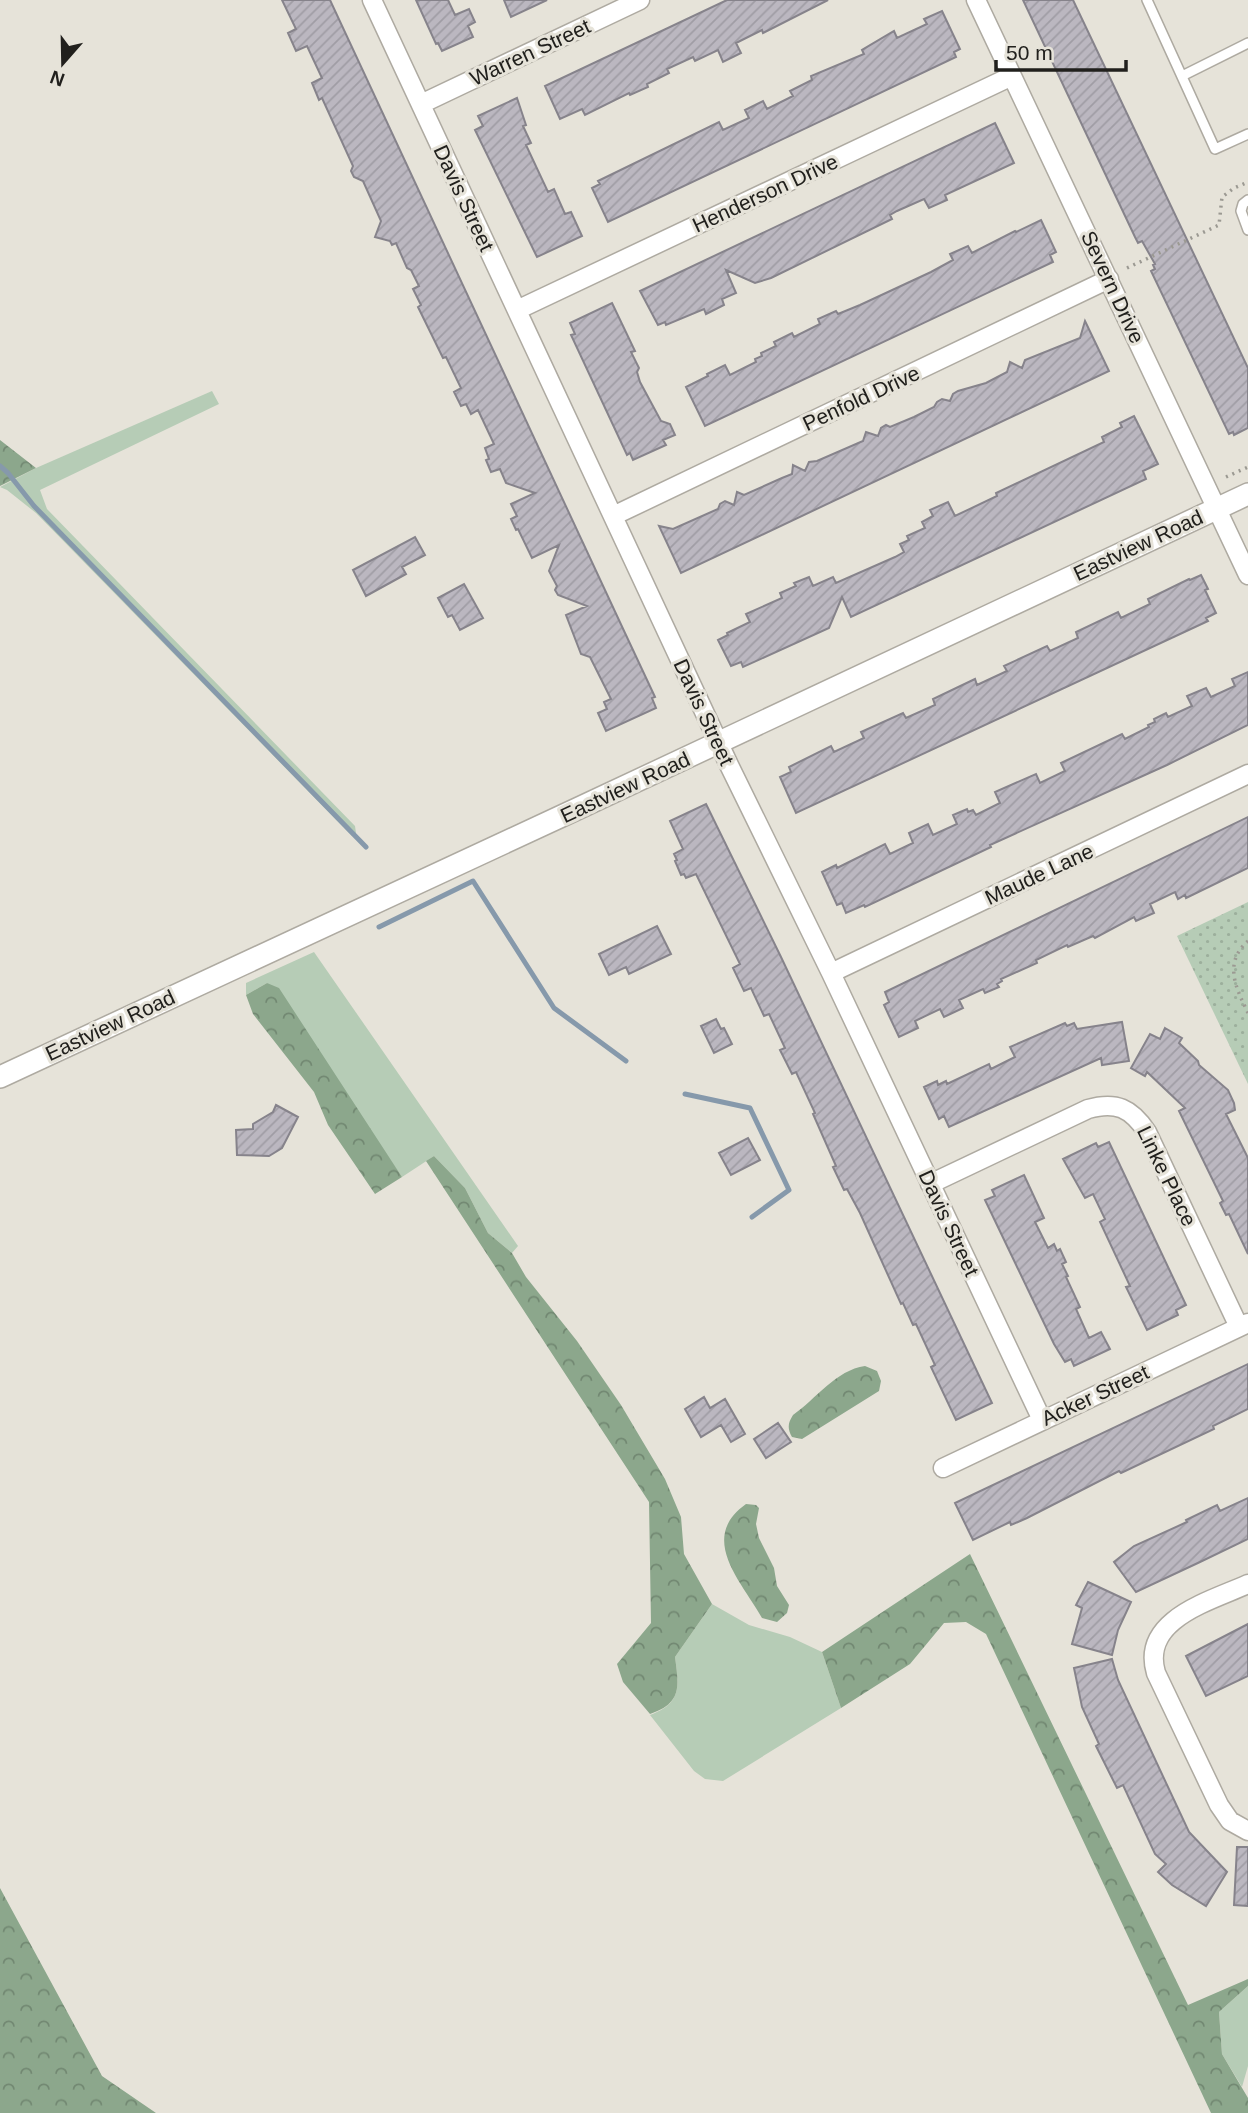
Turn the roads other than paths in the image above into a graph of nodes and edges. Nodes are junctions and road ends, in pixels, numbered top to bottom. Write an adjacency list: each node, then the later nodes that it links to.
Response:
1 (372, 0): 8 (street, Davis Street)
2 (640, 0): 8 (street, Warren Street)
3 (976, 0): 6 (street, Severn Drive)
4 (1147, 0): 7 (lane)
5 (1248, 43): 7 (lane)
6 (1012, 76): 12 (street, Severn Drive); 13 (street, Henderson Drive)
7 (1182, 76): 9 (lane)
8 (421, 104): 13 (street, Davis Street)
9 (1248, 134)
10 (1248, 201): 11 (lane)
11 (1248, 230)
12 (1109, 279): 15 (street, Severn Drive); 16 (street, Penfold Drive)
13 (517, 310): 16 (street, Davis Street)
14 (1248, 494): 15 (street, Eastview Road)
15 (1217, 508): 17 (street, Severn Drive); 18 (street, Eastview Road)
16 (612, 516): 18 (street, Davis Street)
17 (1248, 575)
18 (719, 742): 20 (street, Davis Street); 21 (street, Eastview Road)
19 (1248, 775): 20 (street, Maude Lane)
20 (831, 972): 22 (street, Davis Street)
21 (0, 1077)
22 (930, 1184): 23 (street, Linke Place); 24 (street, Davis Street)
23 (1244, 1325): 24 (street, Acker Street)
24 (1042, 1420): 25 (street, Acker Street)
25 (943, 1468)
26 (1248, 1584): 27 (street)
27 (1248, 1831)

